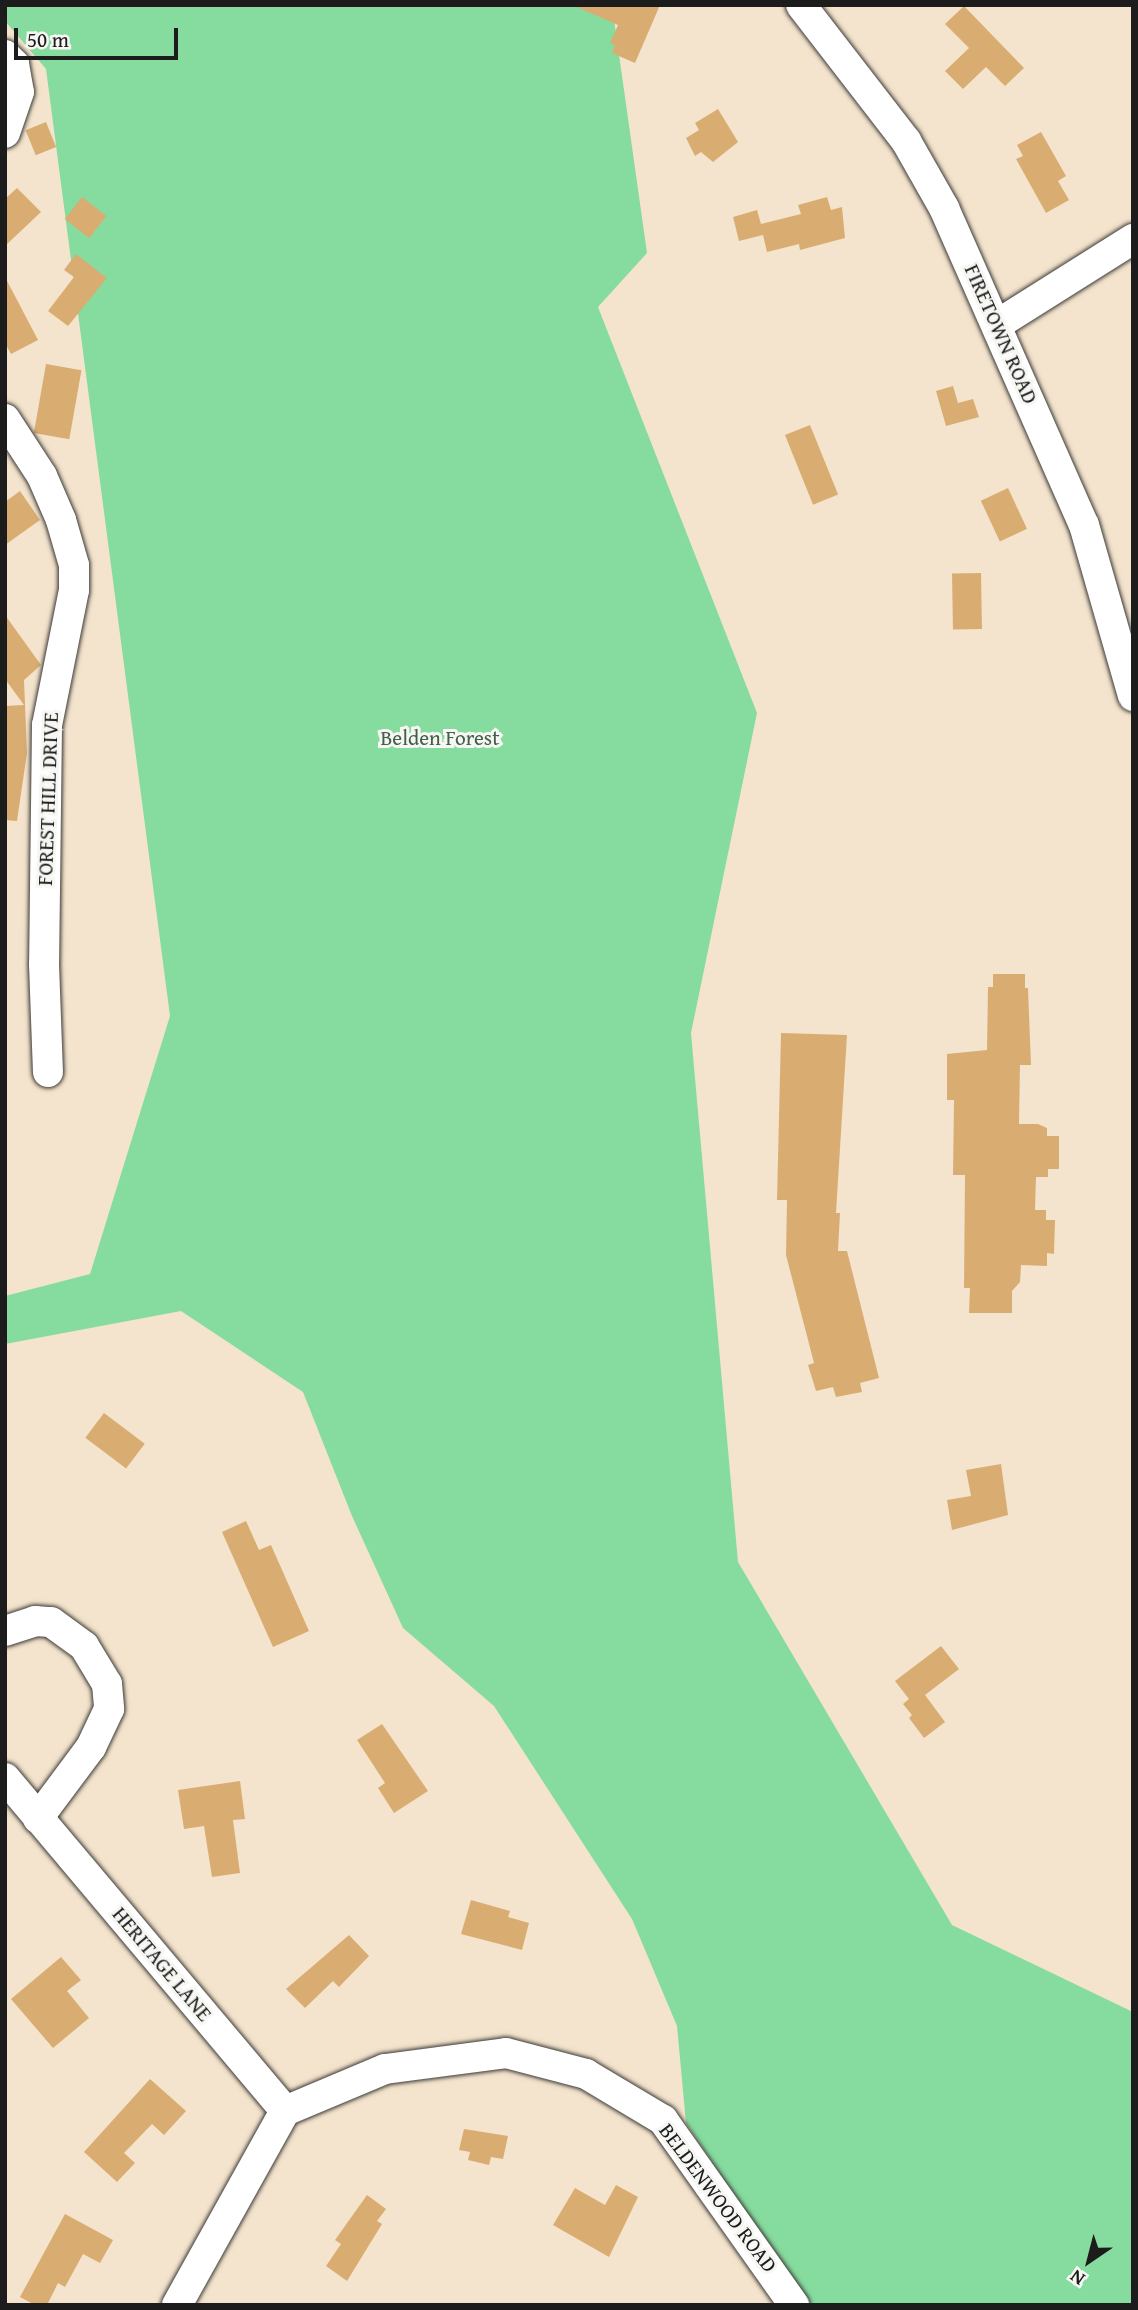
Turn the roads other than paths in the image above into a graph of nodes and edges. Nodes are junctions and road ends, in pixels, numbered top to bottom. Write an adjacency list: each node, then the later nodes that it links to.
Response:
1 (802, 5): 5 (street, FIRETOWN ROAD)
2 (5, 55): 3 (street)
3 (5, 133)
4 (1133, 239): 5 (street)
5 (998, 324): 7 (street, FIRETOWN ROAD)
6 (5, 419): 8 (street, FOREST HILL DRIVE)
7 (1133, 696)
8 (48, 1072)
9 (5, 1630): 11 (street)
10 (5, 1779): 11 (street, HERITAGE LANE)
11 (38, 1818): 12 (street, HERITAGE LANE)
12 (285, 2111): 13 (street); 14 (street, BELDENWOOD ROAD)
13 (177, 2305)
14 (794, 2305)

